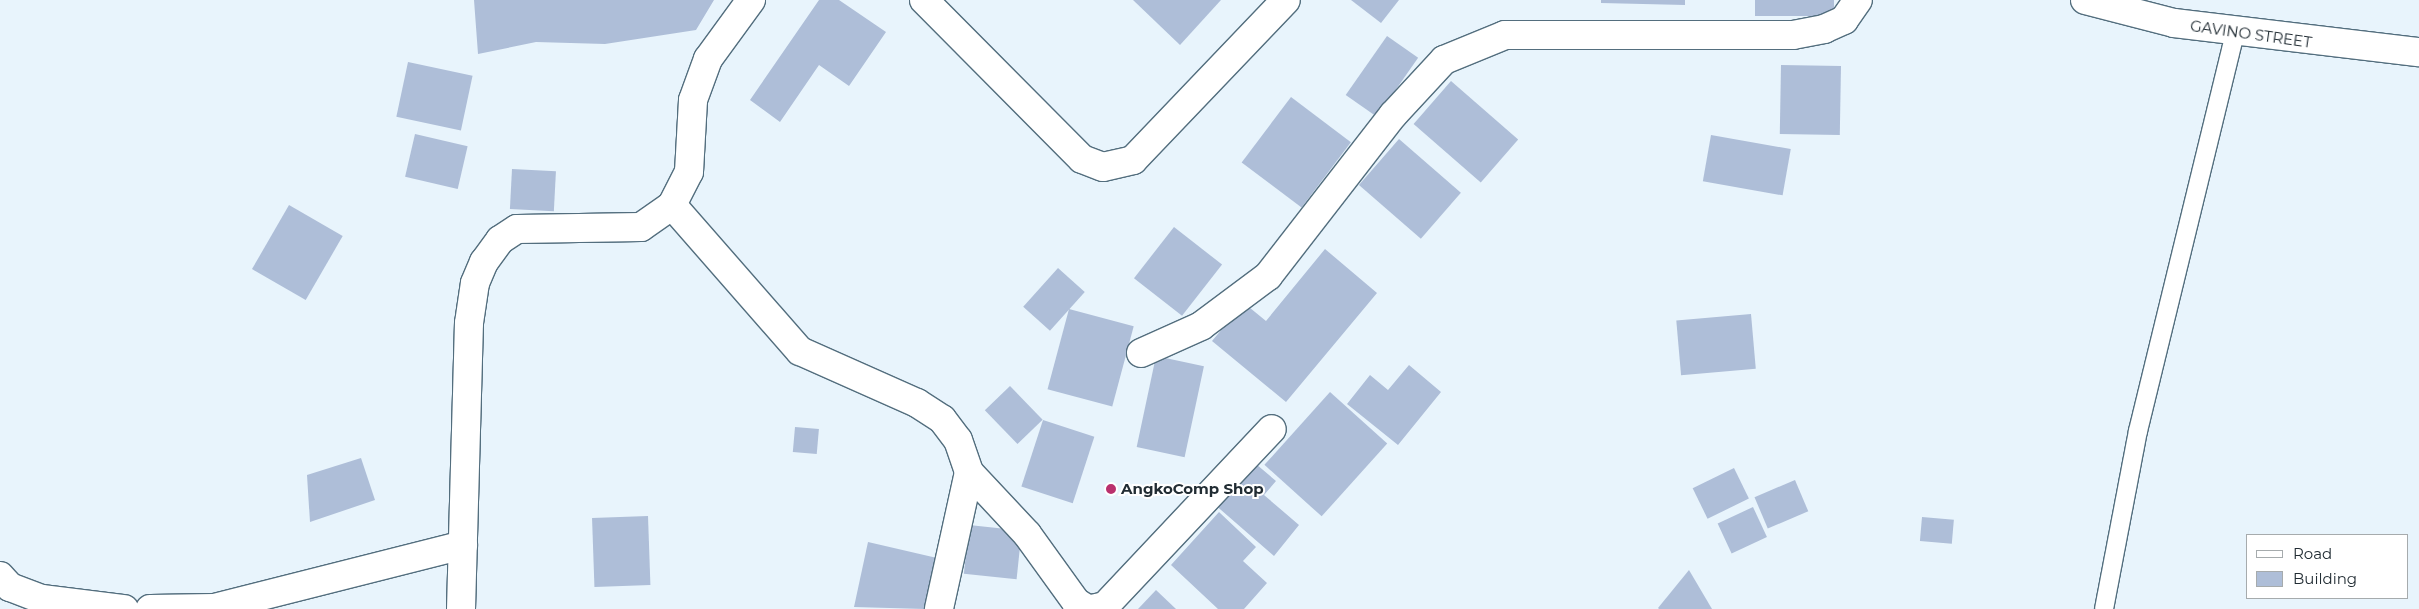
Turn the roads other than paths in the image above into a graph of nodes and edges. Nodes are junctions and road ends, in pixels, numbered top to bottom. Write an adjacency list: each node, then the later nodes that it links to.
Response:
1 (751, 0): 8 (street)
2 (924, 0): 3 (street)
3 (1286, 0)
4 (1858, 0): 9 (street)
5 (2085, 0): 6 (street, GAVINO STREET)
6 (2235, 32): 7 (street, GAVINO STREET); 20 (lane)
7 (2419, 52)
8 (672, 204): 11 (street); 12 (street)
9 (1141, 353)
10 (1272, 429): 19 (street)
11 (969, 472): 17 (street); 18 (street)
12 (463, 545): 15 (street); 16 (street)
13 (0, 576): 14 (street)
14 (124, 609)
15 (150, 609)
16 (461, 609)
17 (939, 609)
18 (1087, 609)
19 (1092, 609)
20 (2104, 609)

